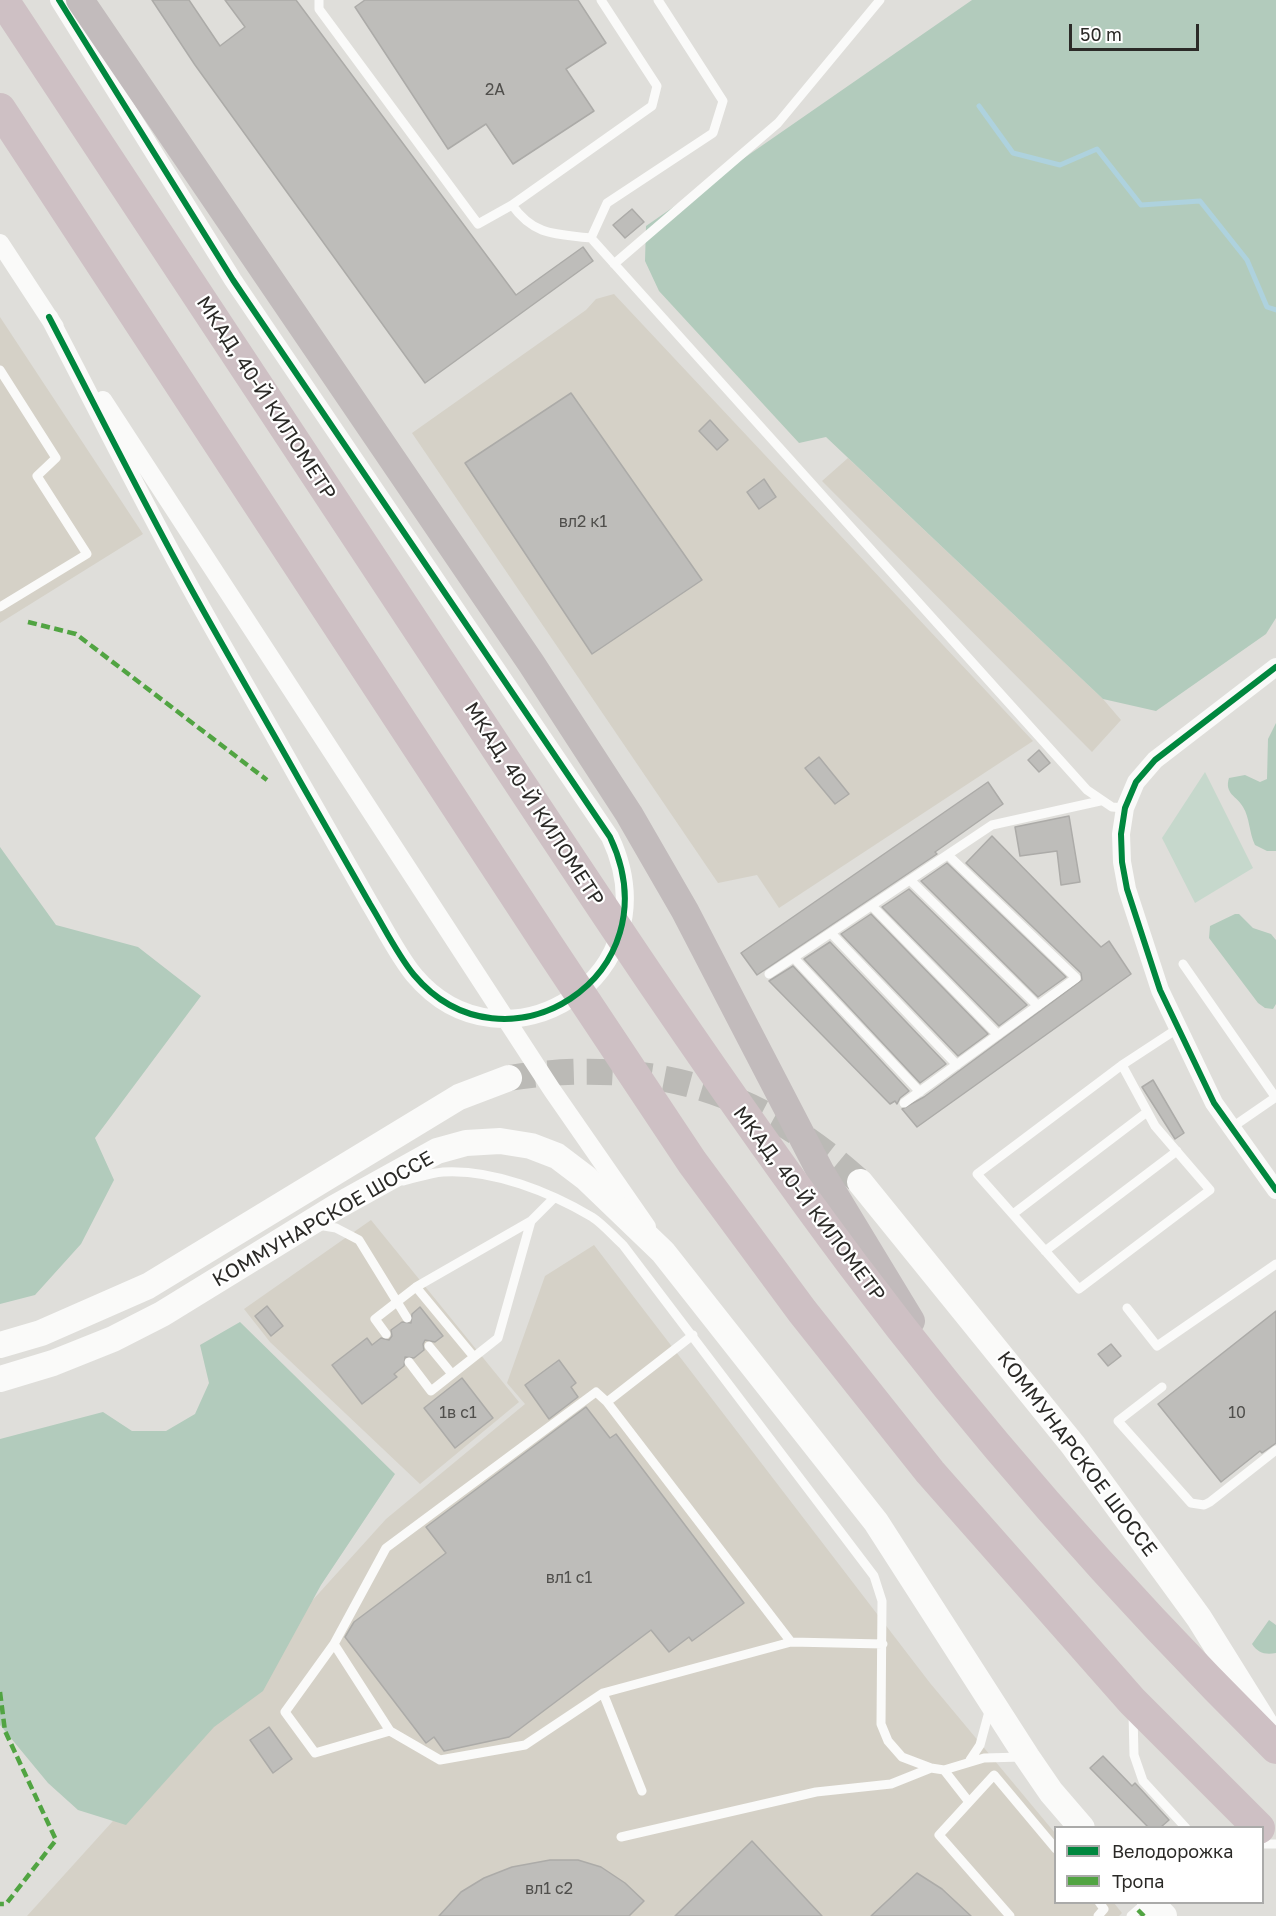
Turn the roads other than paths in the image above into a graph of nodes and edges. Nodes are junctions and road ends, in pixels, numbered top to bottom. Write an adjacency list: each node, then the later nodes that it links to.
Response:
1 (3, 0): 9 (highway, МКАД, 40-Й КИЛОМЕТР)
2 (15, 0): 9 (highway)
3 (59, 0): 15 (street)
4 (80, 0): 63 (main road)
5 (320, 0): 11 (lane)
6 (600, 0): 11 (lane)
7 (658, 0): 12 (lane)
8 (880, 0): 14 (lane)
9 (70, 102): 63 (highway, МКАД, 40-Й КИЛОМЕТР)
10 (0, 109): 70 (highway)
11 (512, 205): 12 (lane)
12 (591, 238): 14 (lane)
13 (0, 243): 15 (street)
14 (614, 264): 19 (lane)
15 (49, 317): 48 (street)
16 (0, 370): 17 (lane)
17 (0, 606)
18 (1276, 667): 20 (street)
19 (1100, 801): 20 (lane); 21 (lane)
20 (1125, 808): 29 (street)
21 (948, 855): 22 (lane); 28 (lane)
22 (910, 880): 23 (lane); 28 (lane)
23 (872, 906): 24 (lane); 30 (lane)
24 (831, 933): 25 (lane); 31 (lane)
25 (794, 958): 27 (lane); 34 (lane)
26 (1183, 964): 35 (lane)
27 (769, 975)
28 (1038, 1006): 30 (lane)
29 (1177, 1029): 32 (lane); 38 (street)
30 (998, 1035): 31 (lane)
31 (957, 1065): 34 (lane)
32 (1122, 1065): 37 (lane); 44 (lane)
33 (509, 1078): 56 (main road, КОММУНАРСКОЕ ШОССЕ)
34 (920, 1092): 36 (lane)
35 (1276, 1098): 38 (lane)
36 (904, 1103)
37 (1147, 1112): 39 (lane); 44 (lane)
38 (1230, 1129): 41 (street)
39 (1176, 1151): 47 (lane); 47 (lane)
40 (860, 1182): 73 (main road, КОММУНАРСКОЕ ШОССЕ)
41 (1276, 1190)
42 (554, 1198): 43 (lane); 45 (lane); 55 (lane)
43 (336, 1207): 46 (main road, КОММУНАРСКОЕ ШОССЕ); 48 (main road, КОММУНАРСКОЕ ШОССЕ)
44 (1012, 1214): 47 (lane)
45 (531, 1221): 50 (lane); 58 (lane)
46 (308, 1224): 51 (lane); 61 (main road, КОММУНАРСКОЕ ШОССЕ)
47 (1045, 1251)
48 (663, 1252): 71 (main road, КОММУНАРСКОЕ ШОССЕ)
49 (1276, 1264): 52 (lane)
50 (416, 1287): 51 (lane); 58 (lane)
51 (396, 1303): 53 (lane); 54 (lane)
52 (1126, 1308)
53 (407, 1318)
54 (386, 1334)
55 (693, 1335): 64 (lane); 68 (lane)
56 (0, 1345)
57 (429, 1346): 60 (lane)
58 (474, 1356): 60 (lane)
59 (409, 1362): 60 (lane)
60 (452, 1374)
61 (0, 1379)
62 (1162, 1387): 65 (lane)
63 (961, 1401): 74 (highway, МКАД, 40-Й КИЛОМЕТР)
64 (607, 1402): 66 (lane); 67 (lane)
65 (1276, 1450)
66 (791, 1642): 68 (lane); 69 (lane)
67 (334, 1644): 72 (lane); 72 (lane)
68 (883, 1644): 77 (lane)
69 (603, 1693): 72 (lane); 79 (lane)
70 (1132, 1701): 82 (lane); 83 (highway)
71 (991, 1702): 75 (main road, КОММУНАРСКОЕ ШОССЕ); 76 (lane)
72 (390, 1731)
73 (1276, 1740)
74 (1276, 1748)
75 (1026, 1757): 76 (lane); 81 (main road, КОММУНАРСКОЕ ШОССЕ)
76 (970, 1760): 78 (lane)
77 (931, 1768): 78 (lane); 85 (lane)
78 (944, 1770): 80 (lane)
79 (642, 1791)
80 (969, 1802): 87 (lane); 91 (lane)
81 (1081, 1826)
82 (1185, 1826)
83 (1258, 1826)
84 (1264, 1832): 86 (highway)
85 (621, 1837)
86 (1276, 1844)
87 (1054, 1848)
88 (1100, 1904): 92 (lane)
89 (1146, 1904): 93 (lane)
90 (1151, 1904): 94 (main road)
91 (1010, 1916)
92 (1098, 1916)
93 (1131, 1916)
94 (1164, 1916)

